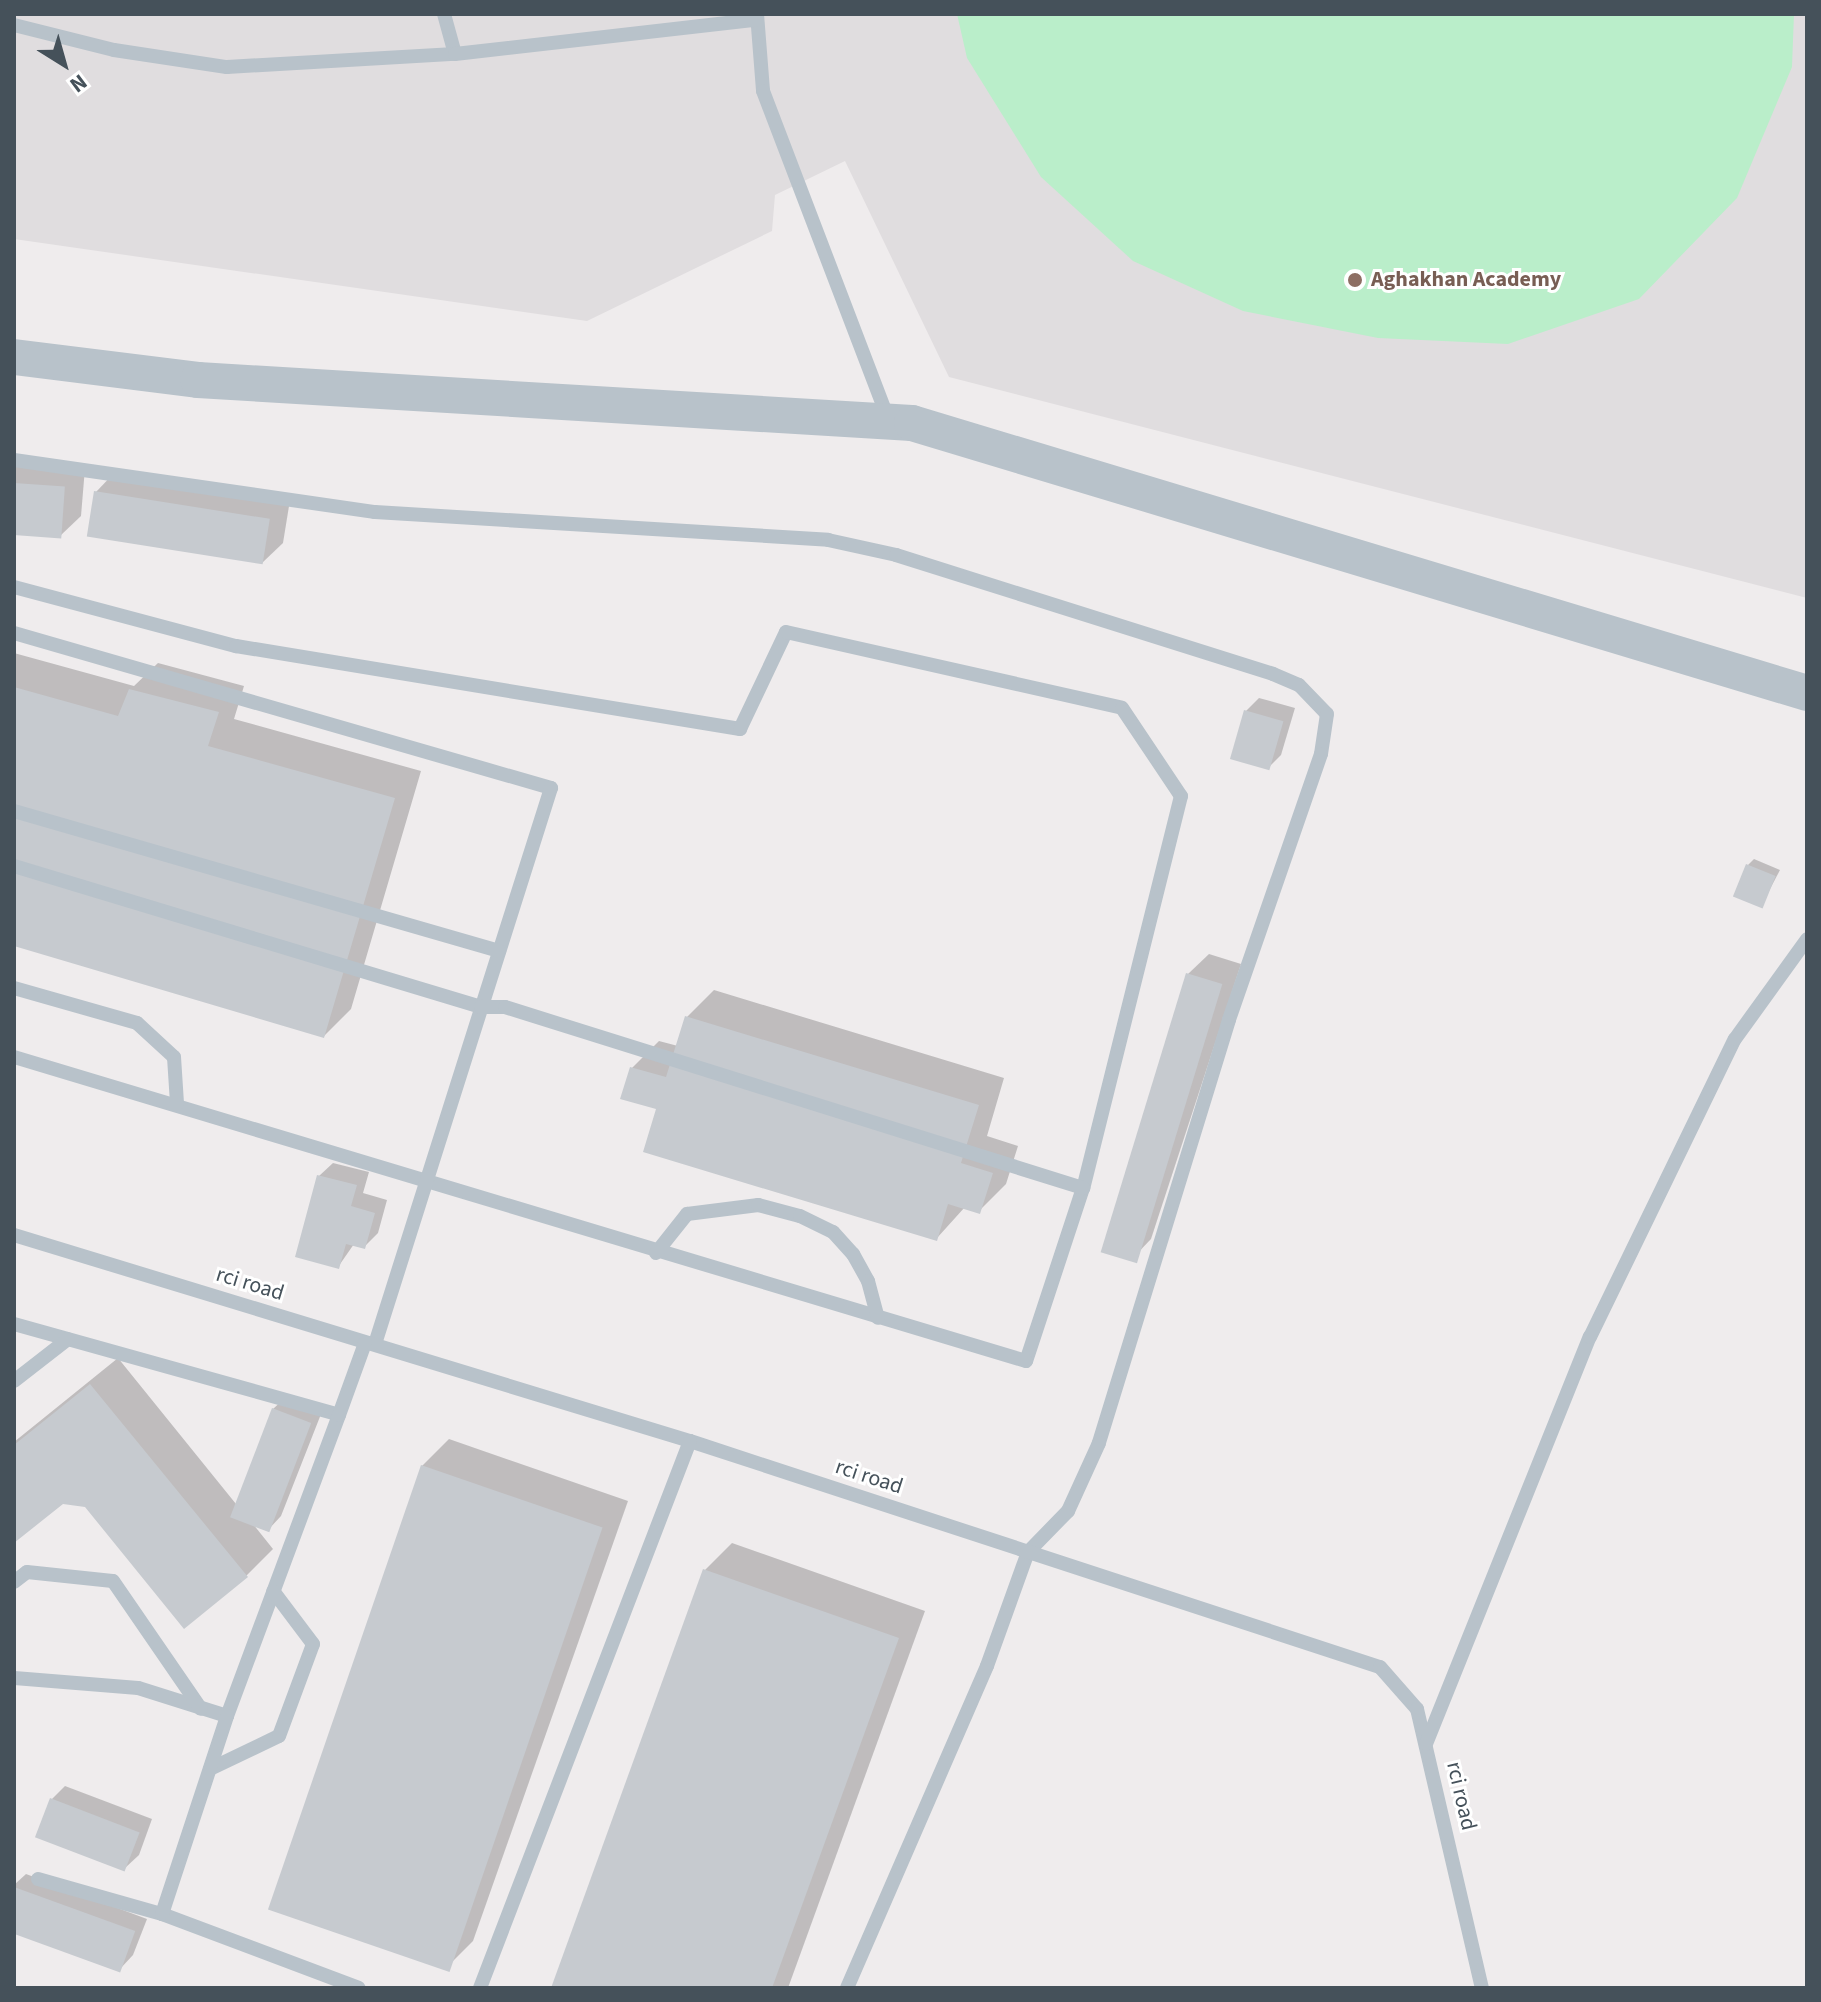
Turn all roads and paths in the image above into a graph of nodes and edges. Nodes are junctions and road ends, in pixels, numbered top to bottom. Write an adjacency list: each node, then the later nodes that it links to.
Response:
1 (444, 14): 4 (lane)
2 (756, 17): 4 (lane); 6 (lane)
3 (14, 25): 4 (lane)
4 (455, 54)
5 (14, 357): 6 (street)
6 (888, 418): 10 (street)
7 (14, 460): 30 (lane)
8 (14, 587): 20 (lane)
9 (14, 633): 14 (lane)
10 (1807, 693)
11 (14, 811): 14 (lane)
12 (14, 866): 16 (lane)
13 (1807, 939): 36 (lane)
14 (499, 951): 16 (lane)
15 (14, 988): 18 (lane)
16 (481, 1007): 19 (lane); 20 (lane)
17 (14, 1057): 18 (lane)
18 (177, 1104): 19 (lane)
19 (425, 1180): 22 (lane); 26 (lane)
20 (1083, 1188): 23 (lane)
21 (14, 1235): 26 (lane, rci road)
22 (656, 1253): 23 (lane); 23 (lane)
23 (878, 1318)
24 (14, 1324): 25 (lane)
25 (68, 1339): 27 (lane); 28 (lane)
26 (370, 1344): 28 (lane); 29 (lane, rci road)
27 (14, 1381)
28 (339, 1415): 32 (lane)
29 (690, 1441): 30 (lane, rci road); 41 (lane)
30 (1028, 1552): 36 (lane, rci road); 42 (lane)
31 (14, 1582): 34 (lane)
32 (273, 1591): 35 (lane); 37 (lane)
33 (14, 1678): 34 (lane)
34 (201, 1709): 35 (lane)
35 (227, 1716): 37 (lane)
36 (1426, 1744): 43 (lane, rci road)
37 (210, 1769): 39 (lane)
38 (38, 1879): 39 (lane)
39 (162, 1914): 40 (lane)
40 (359, 1988)
41 (480, 1988)
42 (847, 1988)
43 (1482, 1988)

